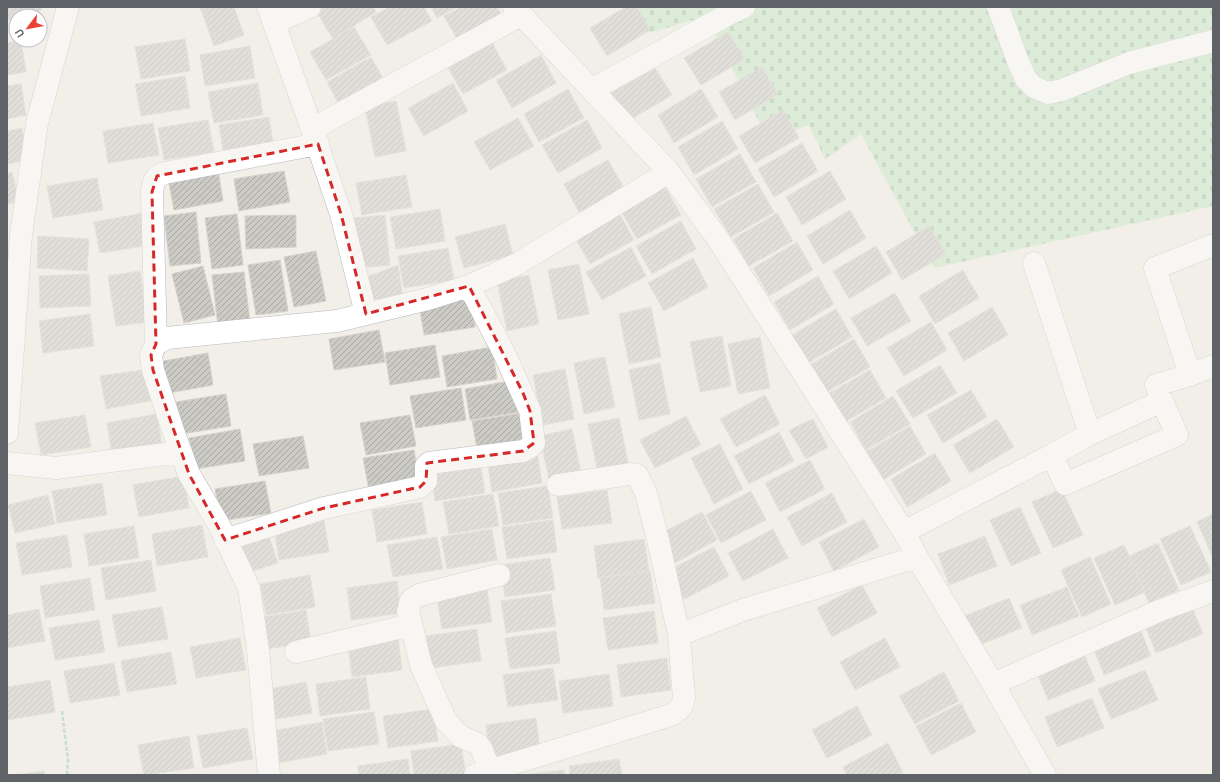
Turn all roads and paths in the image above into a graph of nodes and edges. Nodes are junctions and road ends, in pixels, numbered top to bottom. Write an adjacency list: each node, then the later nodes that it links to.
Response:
1 (68, 7): 11 (street)
2 (310, 7): 6 (street)
3 (744, 7): 8 (street)
4 (998, 7): 7 (street)
5 (518, 11): 8 (street); 9 (street)
6 (271, 15): 9 (street)
7 (1213, 41)
8 (593, 89): 10 (street)
9 (315, 136): 15 (street); 16 (street)
10 (669, 172): 14 (street); 26 (street)
11 (14, 235): 20 (street)
12 (1213, 244): 18 (street)
13 (1034, 263): 21 (street)
14 (469, 286): 15 (street); 27 (street)
15 (366, 314): 16 (street)
16 (156, 344): 22 (street)
17 (1213, 366): 18 (street)
18 (1190, 375): 19 (street)
19 (1162, 401): 21 (street); 23 (street)
20 (7, 433)
21 (1090, 434): 23 (street)
22 (181, 452): 24 (street); 27 (street)
23 (1052, 455): 26 (street)
24 (7, 463)
25 (558, 485): 32 (street)
26 (904, 532): 28 (street)
27 (225, 540): 38 (street)
28 (917, 557): 32 (street); 34 (street)
29 (500, 575): 31 (street)
30 (1213, 591): 34 (street)
31 (410, 625): 33 (street); 36 (street)
32 (679, 635): 36 (street)
33 (296, 652)
34 (993, 684): 39 (street)
35 (62, 711): 37 (path)
36 (482, 773)
37 (67, 775)
38 (268, 775)
39 (1045, 775)

